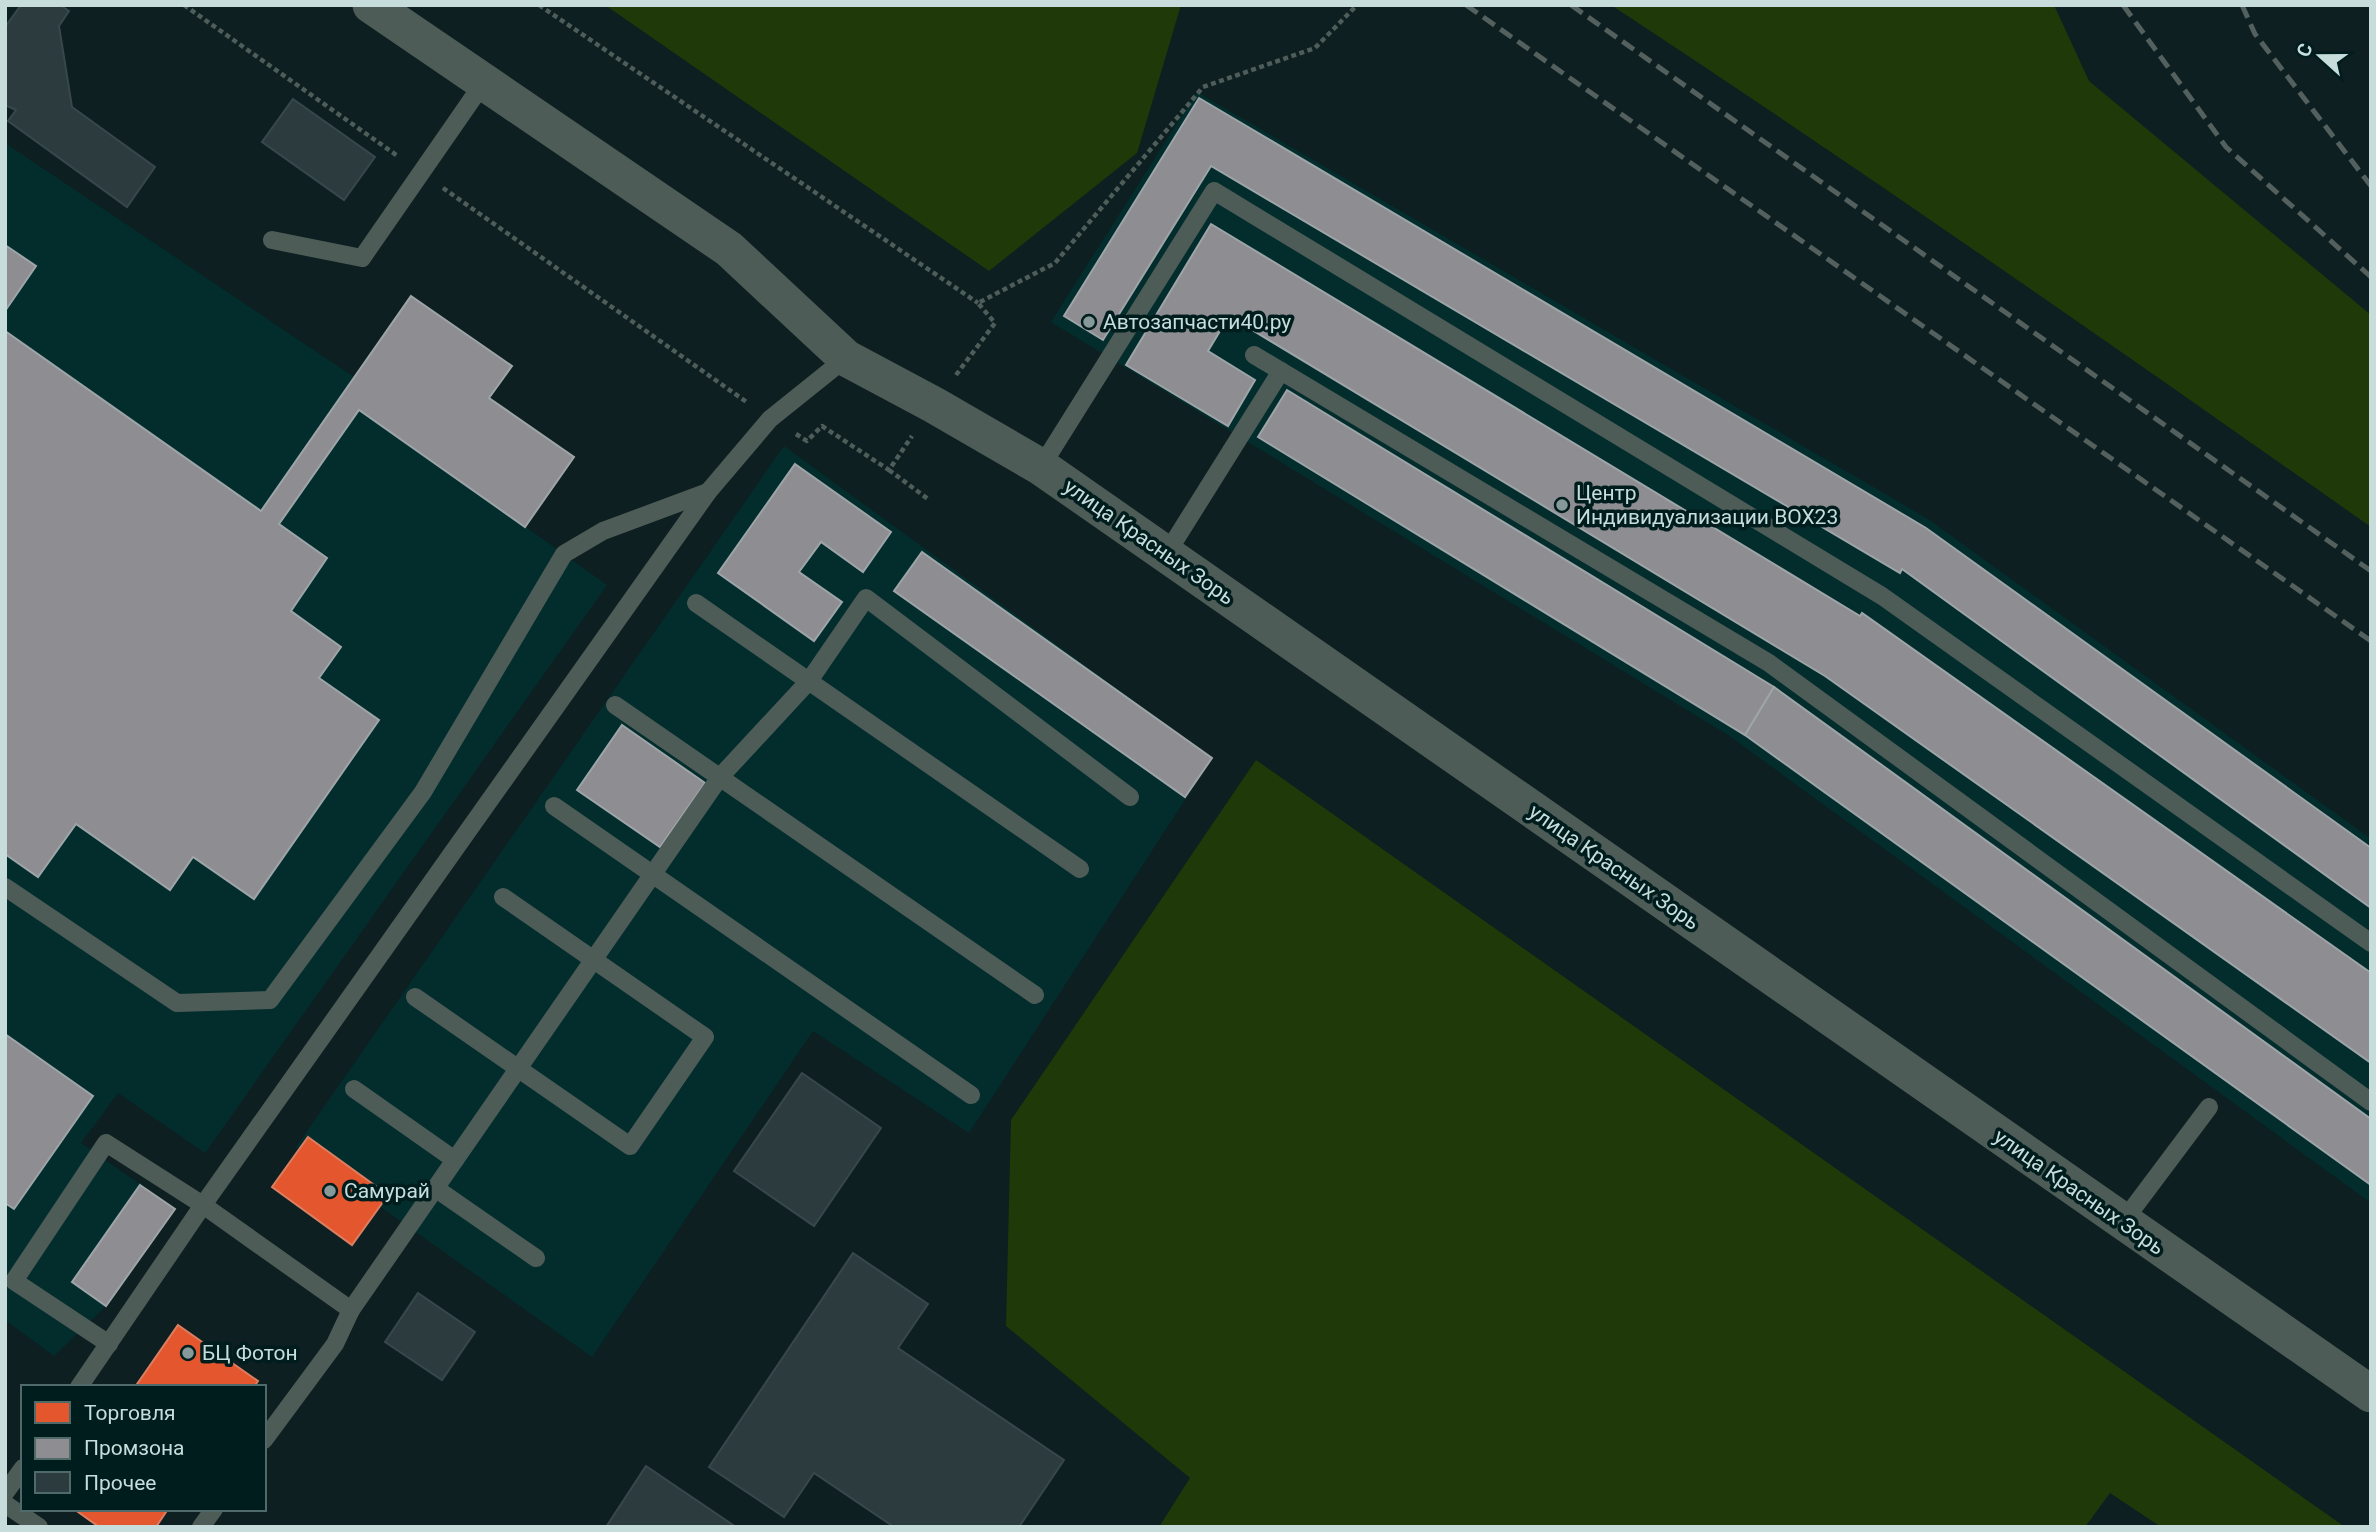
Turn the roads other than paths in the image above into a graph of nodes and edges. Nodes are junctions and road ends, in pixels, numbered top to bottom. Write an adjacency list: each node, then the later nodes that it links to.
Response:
1 (371, 5): 2 (street, улица Красных Зорь)
2 (484, 82): 3 (lane); 5 (street, улица Красных Зорь)
3 (272, 240)
4 (1255, 355): 6 (lane)
5 (846, 358): 7 (street, улица Красных Зорь); 8 (lane)
6 (1281, 371): 9 (lane); 27 (lane)
7 (1041, 467): 9 (street, улица Красных Зорь); 20 (lane)
8 (708, 492): 18 (lane); 31 (lane)
9 (1167, 553): 32 (street, улица Красных Зорь)
10 (696, 603): 11 (lane)
11 (809, 681): 13 (lane); 14 (lane); 16 (lane)
12 (615, 705): 13 (lane)
13 (720, 777): 17 (lane); 22 (lane)
14 (1130, 797)
15 (554, 806): 17 (lane)
16 (1080, 869)
17 (652, 874): 21 (lane); 26 (lane)
18 (5, 887)
19 (503, 897): 21 (lane)
20 (2371, 943)
21 (593, 960): 24 (lane); 24 (lane)
22 (1035, 995)
23 (415, 997): 24 (lane)
24 (518, 1068): 29 (lane)
25 (354, 1089): 29 (lane)
26 (971, 1095)
27 (2371, 1102)
28 (2209, 1107): 32 (lane)
29 (455, 1160): 30 (lane)
30 (435, 1188): 33 (lane); 34 (lane)
31 (203, 1205): 34 (lane); 35 (lane); 35 (lane)
32 (2122, 1223): 37 (street, улица Красных Зорь)
33 (536, 1258)
34 (351, 1310): 38 (lane)
35 (109, 1344): 36 (lane)
36 (80, 1385)
37 (2371, 1394)
38 (266, 1437)
39 (21, 1471): 40 (lane)
40 (5, 1493)
41 (5, 1504): 43 (lane)
42 (213, 1511): 44 (lane)
43 (39, 1527)
44 (201, 1527)

